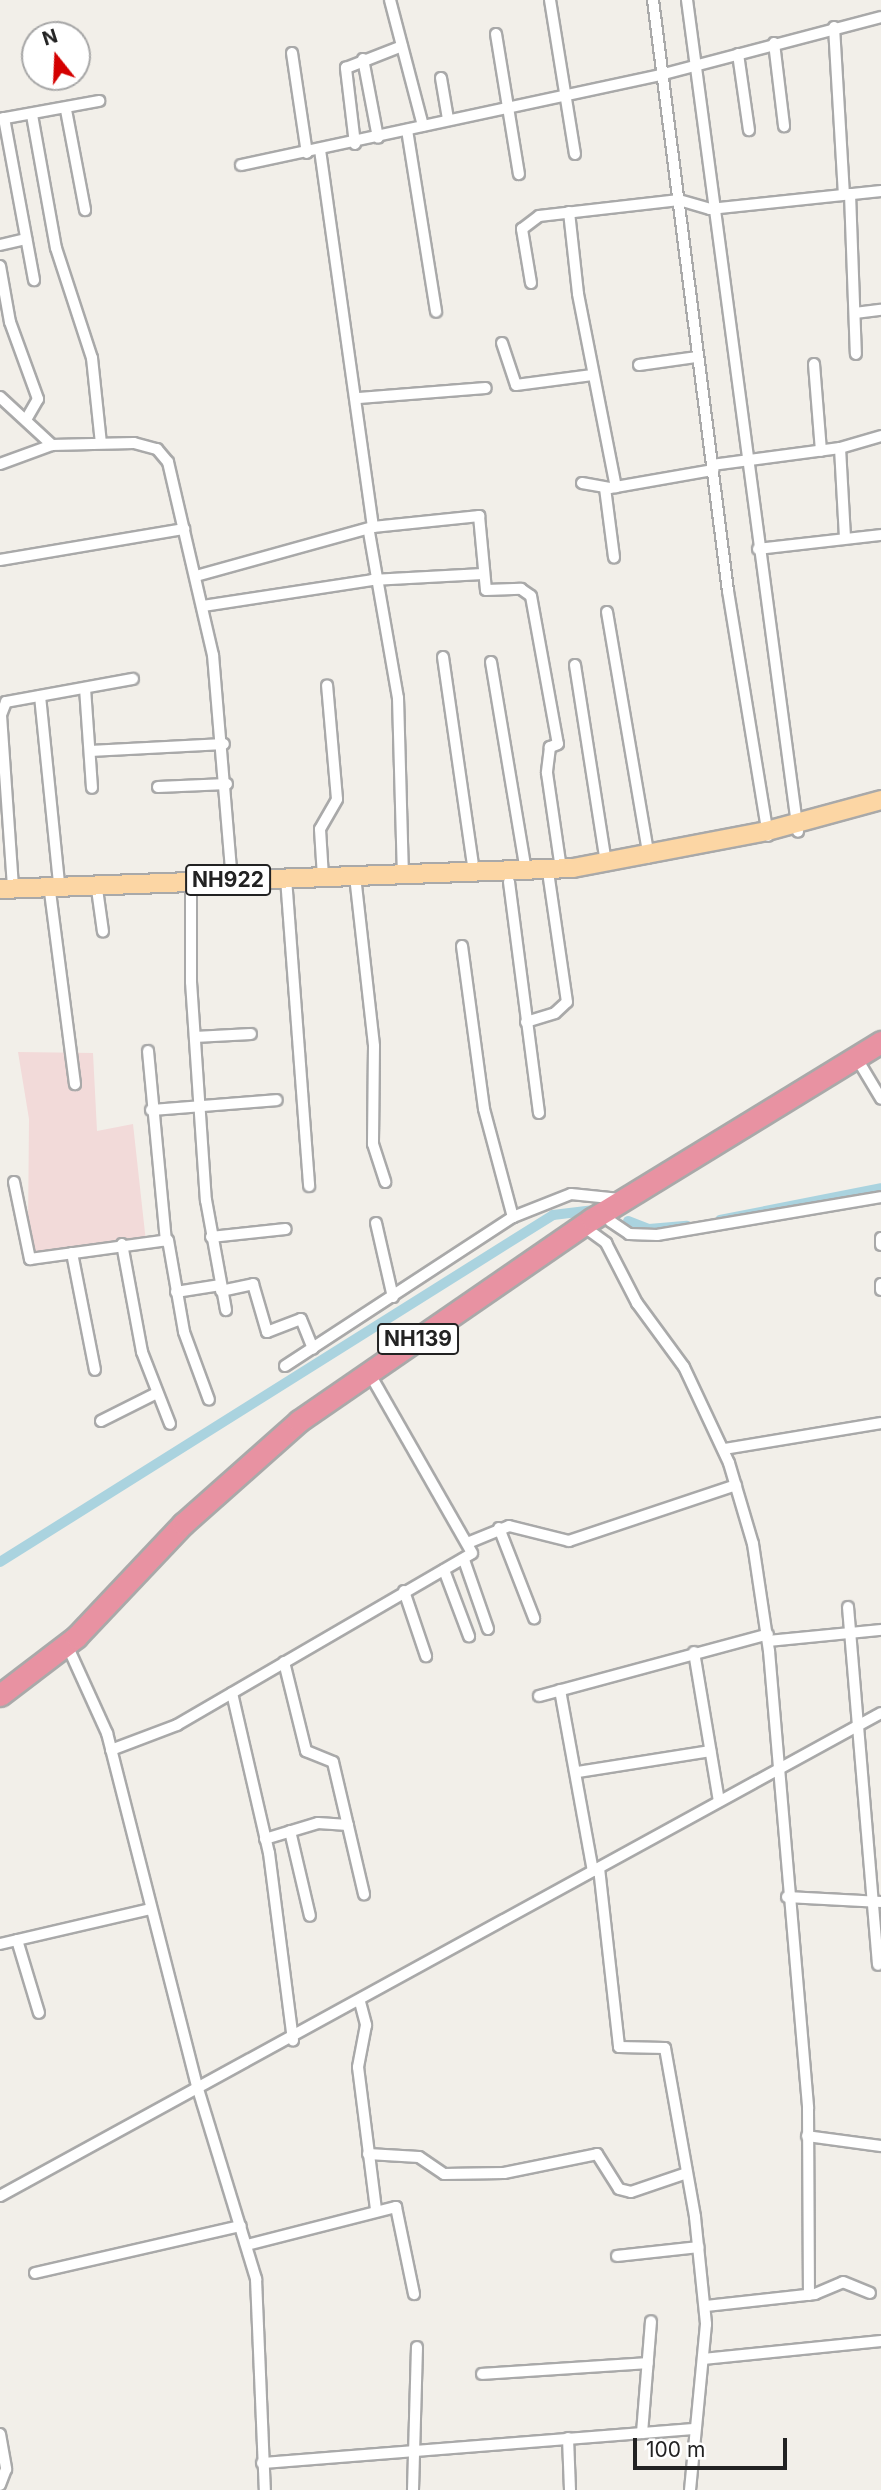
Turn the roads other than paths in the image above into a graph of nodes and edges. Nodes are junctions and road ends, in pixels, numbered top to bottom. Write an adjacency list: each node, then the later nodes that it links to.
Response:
1 (390, 0): 9 (street)
2 (550, 0): 16 (street)
3 (653, 0): 14 (street)
4 (687, 0): 13 (street)
5 (881, 17): 6 (street)
6 (834, 27): 8 (street); 35 (street)
7 (496, 34): 18 (street)
8 (774, 43): 11 (street); 24 (street)
9 (402, 46): 12 (street); 23 (street)
10 (292, 53): 30 (street)
11 (738, 54): 13 (street); 26 (street)
12 (363, 59): 27 (street); 28 (street)
13 (694, 66): 14 (street); 37 (street)
14 (664, 74): 16 (street); 36 (street)
15 (441, 78): 22 (street)
16 (565, 93): 18 (street); 31 (street)
17 (99, 101): 19 (street)
18 (507, 105): 22 (street); 33 (street)
19 (66, 110): 20 (street); 38 (street)
20 (32, 115): 21 (street); 60 (street)
21 (2, 119): 40 (street)
22 (448, 119): 23 (street)
23 (423, 126): 25 (street)
24 (784, 126)
25 (407, 130): 27 (street); 47 (street)
26 (749, 131)
27 (378, 138): 28 (street)
28 (355, 144): 29 (street)
29 (320, 151): 30 (street); 57 (street)
30 (307, 153): 32 (street)
31 (575, 154)
32 (241, 165)
33 (519, 174)
34 (881, 191): 35 (street)
35 (847, 194): 37 (street); 48 (street)
36 (679, 200): 37 (street); 39 (street); 51 (street)
37 (710, 209): 64 (street)
38 (85, 210)
39 (569, 212): 44 (street); 54 (street)
40 (26, 239): 41 (street); 43 (street)
41 (0, 245)
42 (0, 266): 45 (street)
43 (34, 280)
44 (531, 283)
45 (3, 307): 58 (street)
46 (881, 310): 48 (street)
47 (436, 313)
48 (855, 313): 50 (street)
49 (502, 343): 54 (street)
50 (856, 354)
51 (697, 357): 53 (street); 66 (street)
52 (814, 363): 63 (street)
53 (639, 365)
54 (592, 375): 68 (street)
55 (486, 388): 57 (street)
56 (0, 397): 58 (street)
57 (359, 398): 70 (street)
58 (26, 420): 61 (street)
59 (881, 436): 62 (street)
60 (101, 443): 61 (street); 69 (street)
61 (52, 444): 65 (street)
62 (840, 449): 63 (street); 72 (street)
63 (821, 451): 64 (street)
64 (746, 461): 66 (street); 73 (street)
65 (0, 464)
66 (713, 467): 68 (street); 97 (street)
67 (582, 484): 68 (street)
68 (611, 487): 74 (street)
69 (184, 528): 75 (street); 77 (street)
70 (371, 530): 76 (street); 77 (street); 78 (street)
71 (881, 535): 72 (street)
72 (845, 538): 73 (street)
73 (758, 549): 96 (street)
74 (614, 557)
75 (0, 560)
76 (483, 574): 78 (street); 102 (street)
77 (196, 576): 79 (street)
78 (381, 584): 79 (street); 104 (street)
79 (203, 606): 89 (street)
80 (607, 612): 98 (street)
81 (443, 657): 101 (street)
82 (491, 662): 100 (street)
83 (575, 665): 99 (street)
84 (133, 679): 86 (street)
85 (327, 685): 105 (street)
86 (85, 688): 87 (street); 90 (street)
87 (40, 696): 88 (street); 112 (street)
88 (3, 703): 113 (street)
89 (224, 744): 90 (street); 91 (street)
90 (90, 751): 93 (street)
91 (227, 784): 92 (street); 109 (street)
92 (158, 787)
93 (92, 788)
94 (881, 800): 96 (main road)
95 (881, 808): 96 (main road)
96 (797, 828): 97 (main road)
97 (768, 835): 98 (main road); 102 (main road)
98 (649, 857): 99 (main road)
99 (606, 863): 102 (main road)
100 (527, 872): 101 (main road); 102 (main road)
101 (474, 873): 106 (main road)
102 (555, 874): 111 (main road); 116 (street)
103 (355, 876): 104 (main road, NH922); 105 (main road, NH922); 130 (street)
104 (403, 876): 106 (main road, NH922)
105 (323, 877): 107 (main road, NH922)
106 (455, 877): 111 (main road)
107 (286, 878): 109 (main road, NH922); 131 (street)
108 (191, 879): 109 (main road, NH922); 110 (main road, NH922); 118 (street)
109 (232, 880)
110 (96, 882): 112 (main road, NH922); 114 (street)
111 (509, 882): 116 (street)
112 (54, 884): 113 (main road, NH922); 123 (street)
113 (7, 888)
114 (103, 932)
115 (462, 946): 134 (street)
116 (526, 1022): 128 (street)
117 (251, 1034): 118 (street)
118 (195, 1037): 126 (street)
119 (881, 1042): 133 (highway, NH139)
120 (148, 1051): 127 (street)
121 (881, 1054): 122 (highway, NH139)
122 (862, 1067): 124 (street); 136 (highway, NH139)
123 (75, 1084)
124 (881, 1099)
125 (276, 1100): 126 (street)
126 (201, 1108): 127 (street); 138 (street)
127 (152, 1110): 140 (street)
128 (539, 1113)
129 (14, 1182): 143 (street)
130 (385, 1182)
131 (309, 1186)
132 (881, 1197): 136 (street)
133 (622, 1200): 134 (street); 136 (highway, NH139)
134 (513, 1217): 148 (street)
135 (376, 1223): 148 (street)
136 (595, 1226): 153 (highway, NH139); 159 (street); 173 (highway, NH139)
137 (286, 1228): 138 (street)
138 (211, 1237): 145 (street)
139 (881, 1238): 142 (street)
140 (166, 1241): 141 (street); 147 (street)
141 (122, 1244): 143 (street); 154 (street)
142 (881, 1245)
143 (72, 1253): 152 (street)
144 (881, 1284): 146 (street)
145 (220, 1288): 147 (street); 149 (street); 150 (street)
146 (881, 1290)
147 (176, 1292): 155 (street)
148 (393, 1297): 150 (street)
149 (226, 1310)
150 (313, 1349): 151 (street)
151 (285, 1366)
152 (95, 1370)
153 (374, 1381): 162 (street); 173 (highway, NH139)
154 (157, 1392): 156 (street); 158 (street)
155 (209, 1400)
156 (101, 1422)
157 (881, 1423): 159 (street)
158 (170, 1424)
159 (723, 1449): 160 (street)
160 (736, 1485): 161 (street); 171 (street)
161 (499, 1528): 162 (street); 167 (street)
162 (470, 1542): 163 (street)
163 (464, 1560): 164 (street); 168 (street)
164 (444, 1570): 165 (street); 170 (street)
165 (404, 1591): 175 (street); 176 (street)
166 (848, 1607): 172 (street)
167 (534, 1618)
168 (488, 1629)
169 (881, 1630): 172 (street)
170 (469, 1636)
171 (768, 1637): 172 (street); 174 (street); 186 (street)
172 (850, 1637): 183 (street)
173 (70, 1650): 179 (highway, NH139); 181 (highway, NH139); 184 (street)
174 (694, 1652): 177 (street); 185 (street)
175 (426, 1656)
176 (285, 1662): 178 (street); 189 (street)
177 (559, 1690): 180 (street); 187 (street)
178 (232, 1693): 184 (street); 191 (street)
179 (0, 1695)
180 (539, 1696)
181 (0, 1705)
182 (881, 1713): 183 (street)
183 (856, 1727): 186 (street); 195 (street)
184 (111, 1751): 196 (street)
185 (710, 1751): 187 (street); 188 (street)
186 (776, 1769): 188 (street); 194 (street)
187 (578, 1772): 192 (street)
188 (719, 1801): 192 (street)
189 (348, 1825): 190 (street); 193 (street)
190 (290, 1831): 191 (street); 197 (street)
191 (265, 1839): 203 (street)
192 (596, 1869): 201 (street); 208 (street)
193 (364, 1894)
194 (787, 1897): 195 (street); 205 (street)
195 (876, 1902): 200 (street)
196 (150, 1909): 198 (street); 204 (street)
197 (310, 1916)
198 (16, 1940): 199 (street); 202 (street)
199 (0, 1944)
200 (878, 1965)
201 (360, 2003): 203 (street); 207 (street)
202 (39, 2013)
203 (293, 2040): 204 (street)
204 (198, 2089): 209 (street); 211 (street)
205 (807, 2136): 206 (street); 218 (street)
206 (881, 2146)
207 (368, 2154): 208 (street); 210 (street)
208 (687, 2173): 213 (street)
209 (0, 2196)
210 (376, 2210): 212 (street); 217 (street)
211 (241, 2226): 212 (street); 215 (street)
212 (247, 2245): 231 (street)
213 (699, 2247): 214 (street); 219 (street)
214 (617, 2256)
215 (35, 2273)
216 (870, 2293): 218 (street)
217 (414, 2294)
218 (809, 2295): 219 (street)
219 (706, 2306): 223 (street)
220 (651, 2321): 224 (street)
221 (881, 2342): 223 (street)
222 (417, 2347): 230 (street)
223 (703, 2359): 226 (street)
224 (648, 2363): 225 (street); 227 (street)
225 (482, 2374)
226 (695, 2429): 227 (street); 236 (street)
227 (642, 2433): 229 (street)
228 (0, 2434): 232 (street)
229 (568, 2438): 230 (street); 235 (street)
230 (413, 2450): 231 (street); 234 (street)
231 (262, 2463): 233 (street)
232 (0, 2485)
233 (265, 2490)
234 (413, 2490)
235 (570, 2490)
236 (690, 2490)

